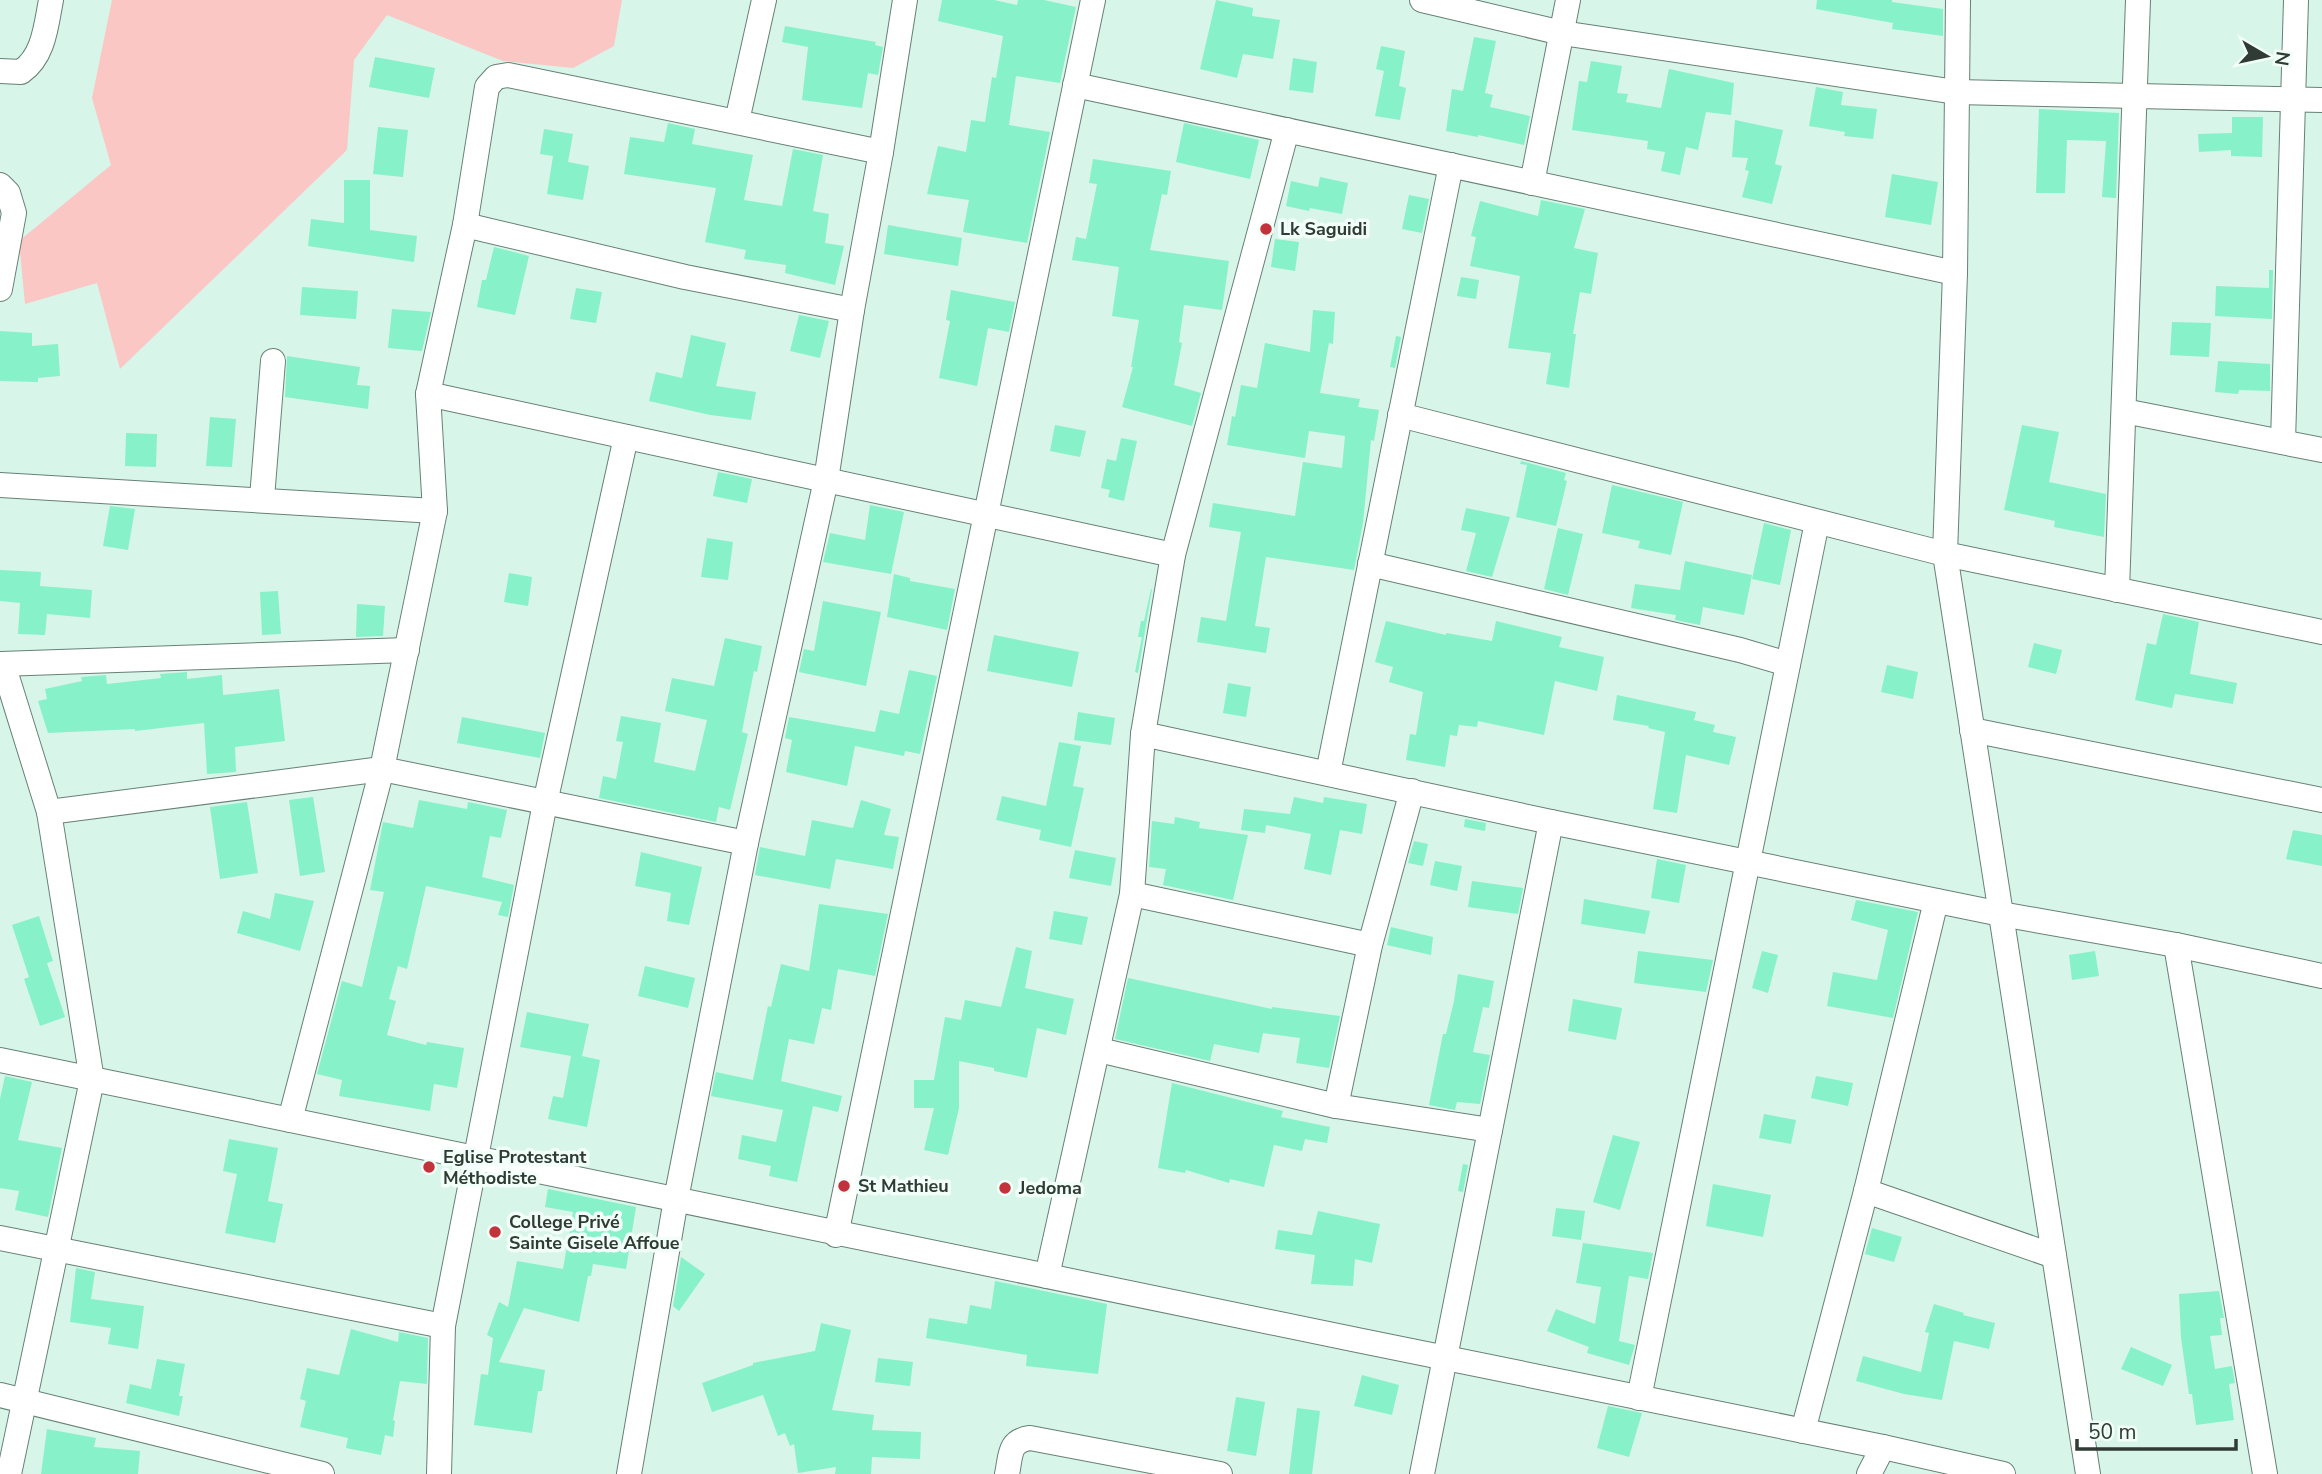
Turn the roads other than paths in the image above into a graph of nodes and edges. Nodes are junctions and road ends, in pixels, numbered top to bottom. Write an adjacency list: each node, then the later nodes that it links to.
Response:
1 (51, 0): 11 (street)
2 (764, 0): 17 (street)
3 (905, 0): 19 (street)
4 (1093, 0): 12 (street)
5 (1422, 0): 10 (street)
6 (1568, 0): 10 (street)
7 (1958, 0): 13 (street)
8 (2138, 0): 14 (street)
9 (2296, 0): 15 (street)
10 (1562, 33): 13 (street); 21 (street)
11 (0, 71)
12 (1075, 85): 18 (street); 38 (street)
13 (1956, 92): 14 (street); 24 (street)
14 (2135, 96): 15 (street); 29 (street)
15 (2293, 100): 16 (street); 32 (street)
16 (2322, 100)
17 (737, 121): 19 (street); 23 (street)
18 (1287, 130): 20 (street); 41 (street)
19 (881, 152): 26 (street)
20 (1451, 165): 21 (street); 30 (street)
21 (1532, 183): 24 (street)
22 (0, 185): 25 (street)
23 (466, 225): 26 (street); 28 (street)
24 (1955, 273): 40 (street)
25 (0, 289)
26 (852, 310): 34 (street)
27 (273, 361): 36 (street)
28 (428, 394): 31 (street); 37 (street)
29 (2124, 411): 32 (street); 43 (street)
30 (1400, 415): 39 (street); 42 (street)
31 (626, 437): 34 (street); 54 (street)
32 (2283, 442): 33 (street)
33 (2322, 450)
34 (826, 480): 38 (street); 57 (street)
35 (0, 485): 36 (street)
36 (262, 498): 37 (street)
37 (435, 511): 45 (street)
38 (986, 514): 41 (street); 74 (street)
39 (1817, 522): 40 (street); 47 (street)
40 (1945, 554): 43 (street); 48 (street)
41 (1173, 555): 49 (street)
42 (1370, 564): 47 (street); 51 (street)
43 (2117, 590): 44 (street)
44 (2322, 632)
45 (407, 650): 46 (street); 50 (street)
46 (2, 664): 55 (street)
47 (1788, 664): 58 (street)
48 (1972, 730): 53 (street); 61 (street)
49 (1143, 734): 51 (street); 59 (street)
50 (382, 769): 54 (street); 55 (street); 69 (street)
51 (1328, 773): 52 (street)
52 (1412, 791): 56 (street); 62 (street)
53 (2322, 800)
54 (545, 803): 57 (street); 71 (street)
55 (49, 812): 67 (street)
56 (1551, 822): 58 (street); 70 (street)
57 (746, 843): 73 (street)
58 (1748, 862): 60 (street); 82 (street)
59 (1132, 894): 62 (street); 65 (street)
60 (1936, 901): 61 (street); 72 (street)
61 (2001, 914): 63 (street); 77 (street)
62 (1370, 945): 68 (street)
63 (2176, 945): 64 (street); 96 (street)
64 (2322, 976)
65 (1099, 1050): 68 (street); 78 (street)
66 (0, 1060): 67 (street)
67 (92, 1080): 69 (street); 76 (street)
68 (1336, 1106): 70 (street)
69 (290, 1120): 71 (street)
70 (1490, 1130): 80 (street)
71 (477, 1158): 73 (street); 79 (street)
72 (1866, 1191): 77 (street); 84 (street)
73 (676, 1199): 74 (street); 89 (street)
74 (836, 1235): 78 (street)
75 (0, 1238): 76 (street)
76 (57, 1249): 79 (street); 83 (street)
77 (2054, 1256): 95 (street)
78 (1047, 1276): 80 (street)
79 (443, 1326): 88 (street)
80 (1445, 1357): 82 (street); 92 (street)
81 (0, 1395): 83 (street)
82 (1639, 1398): 84 (street)
83 (25, 1400): 86 (street); 87 (street)
84 (1803, 1431): 85 (street)
85 (1884, 1447): 93 (street); 94 (street)
86 (9, 1474)
87 (321, 1474)
88 (439, 1474)
89 (629, 1474)
90 (1007, 1474): 91 (street)
91 (1220, 1474)
92 (1422, 1474)
93 (1870, 1474)
94 (2003, 1474)
95 (2088, 1474)
96 (2265, 1474)

